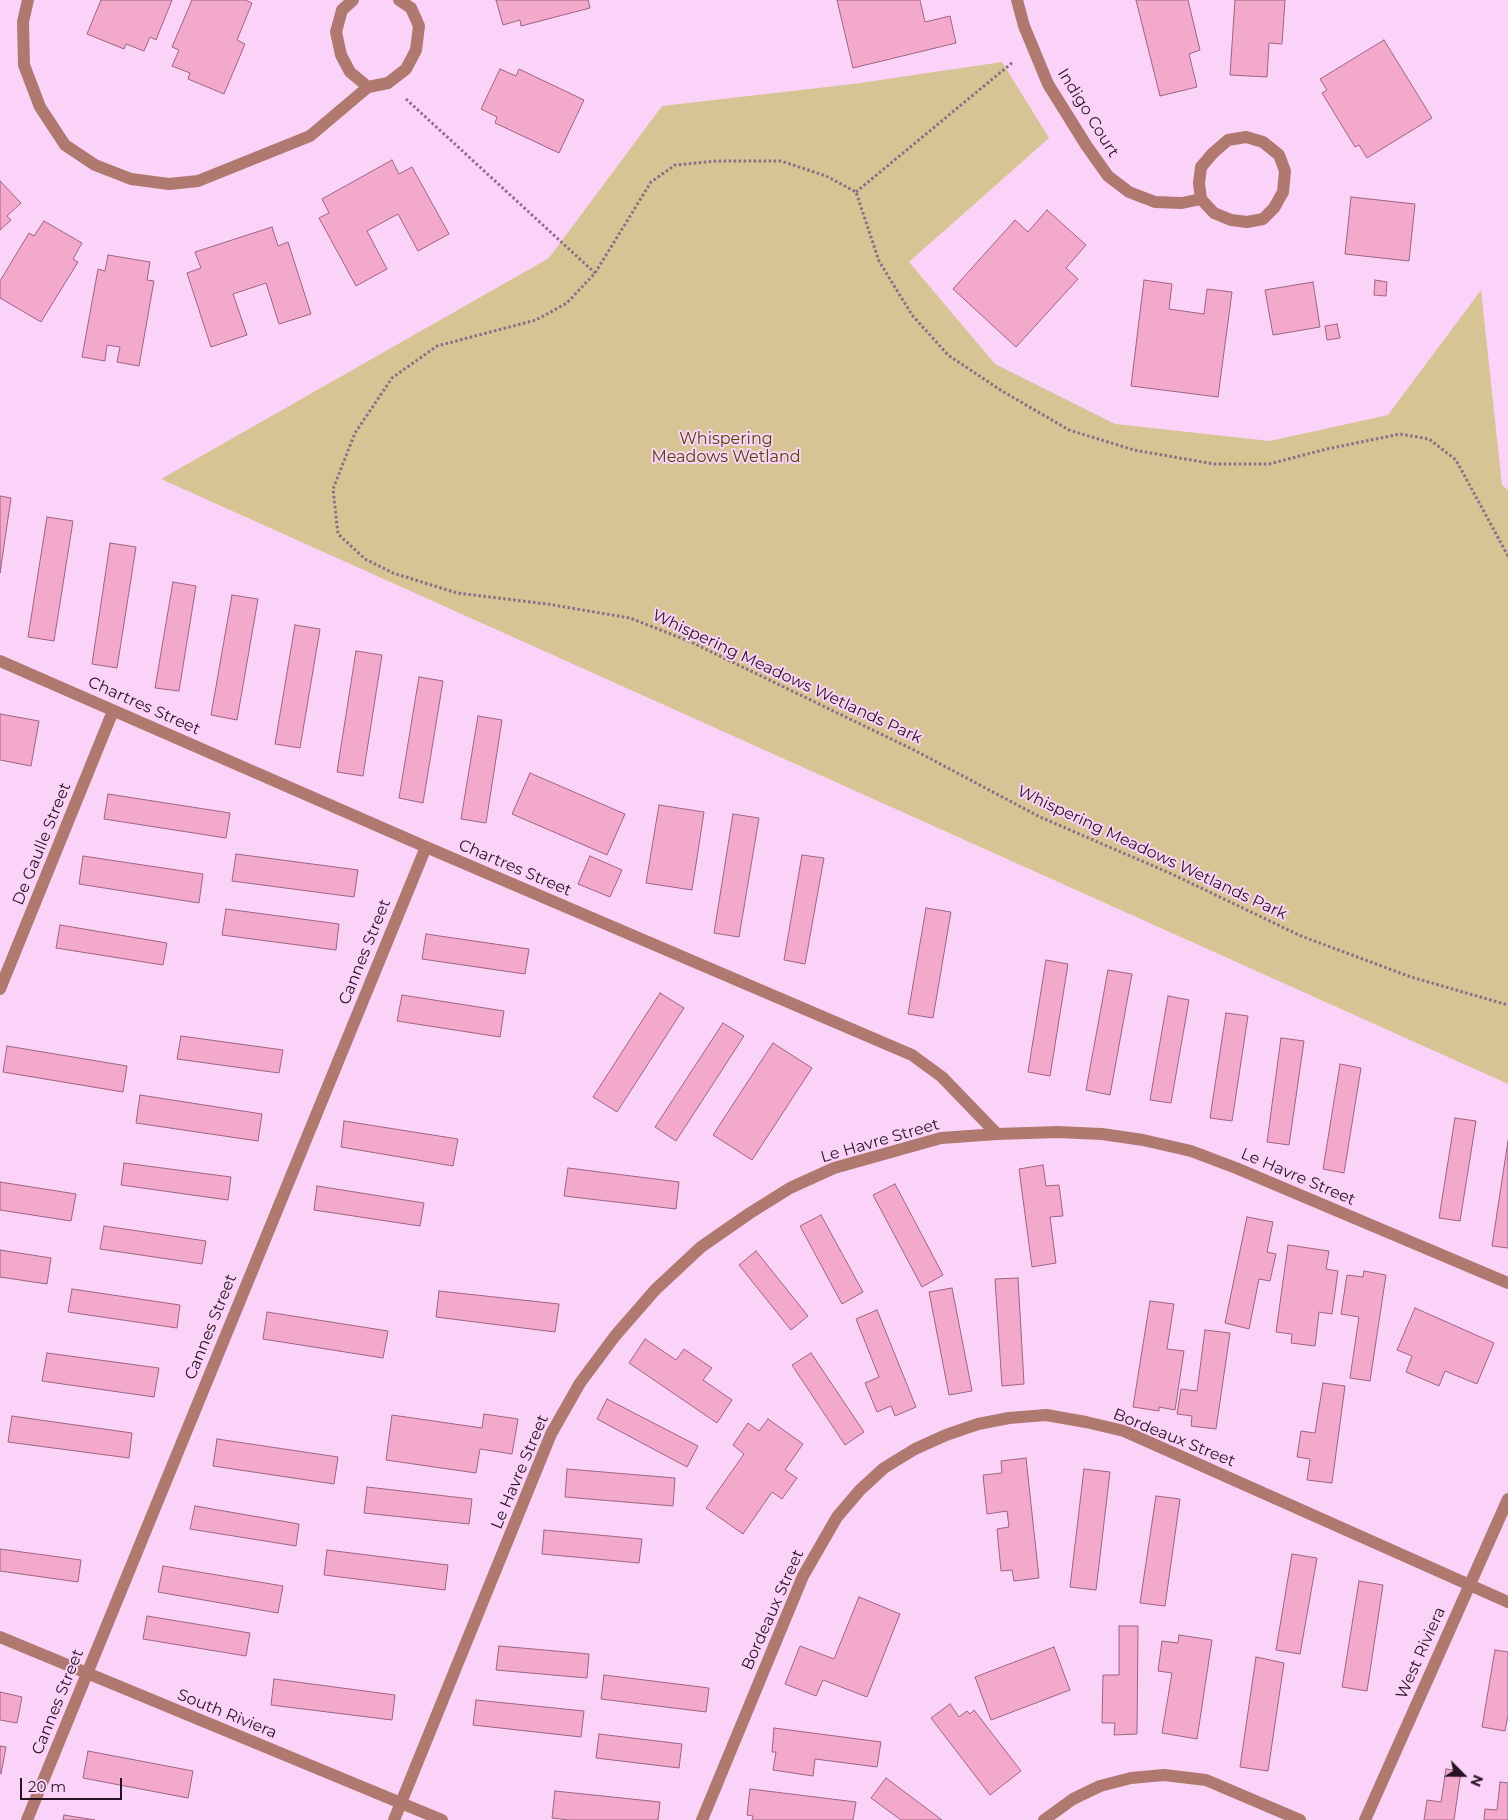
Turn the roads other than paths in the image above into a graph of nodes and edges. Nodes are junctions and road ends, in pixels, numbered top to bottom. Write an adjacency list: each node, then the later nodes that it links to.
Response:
1 (28, 0): 5 (street)
2 (353, 0): 5 (street)
3 (399, 0): 5 (street)
4 (1017, 0): 6 (street, Indigo Court)
5 (368, 87)
6 (1201, 199): 6 (street)
7 (0, 661): 8 (street, Chartres Street)
8 (114, 711): 9 (street, Chartres Street); 10 (street, De Gaulle Street)
9 (426, 847): 11 (street, Chartres Street); 17 (street, Cannes Street)
10 (0, 989)
11 (997, 1134): 12 (street, Le Havre Street); 18 (street, Le Havre Street)
12 (1508, 1283)
13 (1508, 1499): 14 (street, West Riviera)
14 (1469, 1585): 15 (street, Bordeaux Street); 22 (street, Bordeaux Street); 25 (street, West Riviera)
15 (1508, 1602)
16 (0, 1637): 17 (street, South Riviera)
17 (87, 1673): 18 (street, South Riviera); 19 (street, Cannes Street)
18 (401, 1803): 20 (street, Le Havre Street); 21 (street, South Riviera)
19 (27, 1820)
20 (394, 1820)
21 (442, 1820)
22 (702, 1820)
23 (1044, 1820): 24 (street)
24 (1300, 1820)
25 (1365, 1820)

